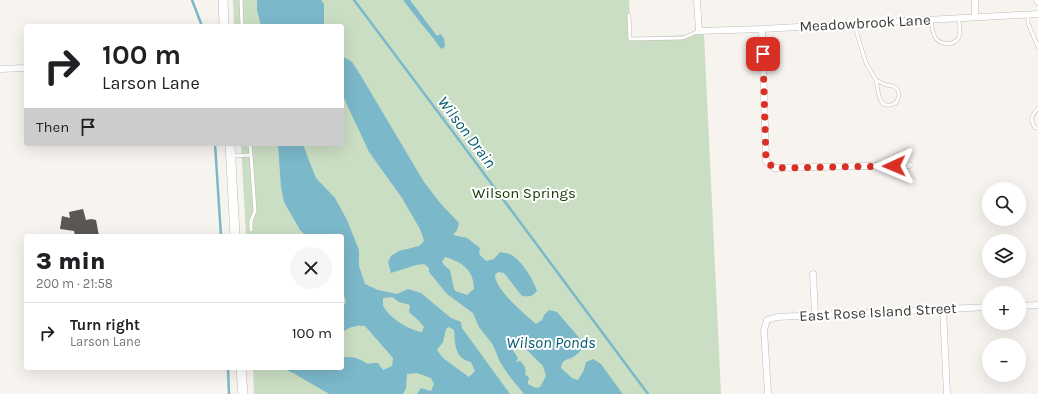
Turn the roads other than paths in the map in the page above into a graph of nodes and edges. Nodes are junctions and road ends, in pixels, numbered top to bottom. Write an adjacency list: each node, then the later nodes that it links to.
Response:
1 (223, 0): 11 (street)
2 (241, 0): 12 (lane)
3 (697, 0): 15 (street)
4 (976, 0): 8 (street)
5 (1028, 14): 6 (street, Meadowbrook Lane); 8 (street, Meadowbrook Lane); 16 (lane)
6 (1038, 14)
7 (629, 15): 15 (lane)
8 (975, 17): 9 (street, Meadowbrook Lane)
9 (959, 18): 10 (street, Meadowbrook Lane); 10 (lane)
10 (931, 20): 13 (street, Meadowbrook Lane)
11 (224, 24)
12 (242, 24)
13 (854, 24): 14 (street, Meadowbrook Lane); 19 (lane)
14 (762, 29): 15 (street, Meadowbrook Lane); 26 (street)
15 (698, 31)
16 (1038, 47)
17 (24, 68): 18 (street)
18 (0, 70)
19 (876, 80): 19 (lane)
20 (1038, 108): 21 (lane)
21 (1038, 128)
22 (230, 146): 25 (street)
23 (250, 146): 24 (lane)
24 (251, 155): 25 (lane); 27 (lane)
25 (231, 156): 28 (street)
26 (909, 166)
27 (251, 230)
28 (235, 234)
29 (813, 274): 34 (street)
30 (1038, 305): 31 (street)
31 (1026, 306)
32 (982, 307): 33 (street, East Rose Island Street)
33 (943, 309): 34 (street, East Rose Island Street); 38 (street)
34 (815, 315): 37 (street, East Rose Island Street)
35 (241, 370): 36 (street)
36 (243, 394)
37 (768, 394)
38 (947, 394)

